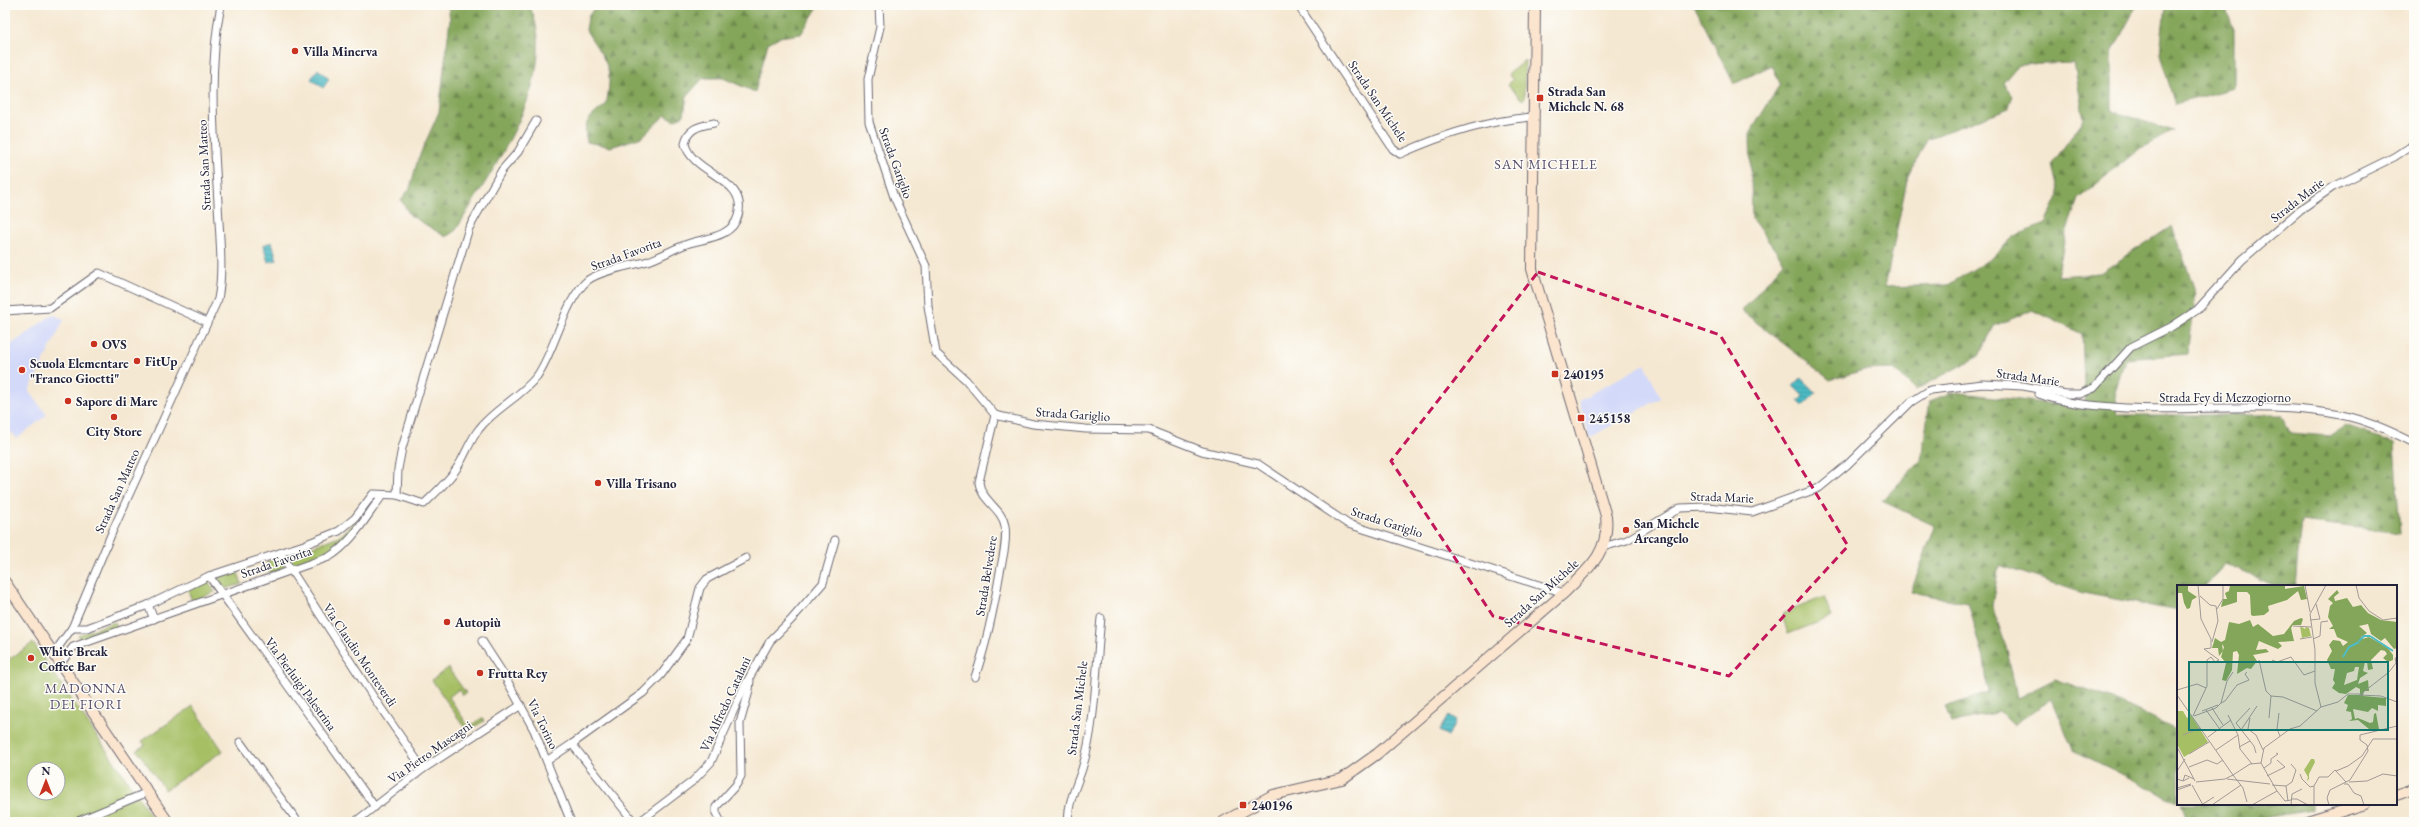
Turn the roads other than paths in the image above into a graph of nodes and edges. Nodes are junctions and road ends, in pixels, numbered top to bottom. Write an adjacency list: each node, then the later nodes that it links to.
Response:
1 (221, 5): 10 (street, Strada San Matteo)
2 (879, 5): 12 (street, Strada Gariglio)
3 (1298, 5): 5 (street, Strada San Michele)
4 (1535, 5): 5 (street, Strada San Michele)
5 (1534, 117): 17 (street, Strada San Michele)
6 (536, 120): 14 (street)
7 (714, 123): 14 (street, Strada Favorita)
8 (2414, 144): 11 (street, Strada Marie)
9 (5, 311): 10 (street)
10 (207, 322): 28 (street, Strada San Matteo)
11 (2033, 388): 13 (street, Strada Fey di Mezzogiorno); 17 (street, Strada Marie)
12 (995, 415): 23 (street, Strada Gariglio); 34 (street, Strada Belvedere)
13 (2414, 443)
14 (397, 495): 15 (street, Strada Favorita)
15 (382, 496): 18 (street, Strada Favorita); 20 (street, Strada Favorita)
16 (835, 540): 33 (street, Via Alfredo Catalani)
17 (1603, 547): 23 (street, Strada San Michele)
18 (280, 553): 20 (street, Via Claudio Monteverdi); 21 (street, Strada Favorita)
19 (746, 558): 37 (street)
20 (289, 570): 24 (street, Strada Favorita); 39 (street, Via Claudio Monteverdi)
21 (209, 576): 24 (street, Via Pierluigi Palestrina); 25 (street, Strada Favorita)
22 (5, 582): 31 (street)
23 (1564, 592): 54 (street, Strada San Michele)
24 (221, 594): 27 (street, Strada Favorita); 44 (street, Via Pierluigi Palestrina)
25 (148, 605): 27 (street); 28 (street, Strada Favorita)
26 (1101, 618): 53 (street, Strada San Michele)
27 (154, 619): 30 (street, Strada Favorita)
28 (72, 628): 30 (street, Strada San Matteo); 31 (street, Strada San Matteo)
29 (482, 641): 35 (street, Via Torino)
30 (73, 646): 32 (street)
31 (54, 653): 32 (street)
32 (61, 663): 41 (street)
33 (750, 676): 51 (street, Via Alfredo Catalani); 52 (street)
34 (975, 677)
35 (521, 705): 38 (street, Via Torino); 39 (street, Via Pietro Mascagni)
36 (240, 742): 47 (street)
37 (572, 744): 38 (street); 50 (street)
38 (548, 760): 49 (street, Via Torino)
39 (422, 769): 44 (street, Via Pietro Mascagni)
40 (2414, 789): 42 (street)
41 (148, 792): 45 (street); 46 (street)
42 (2397, 794)
43 (2362, 805): 55 (street)
44 (375, 807): 48 (street, Via Pietro Mascagni)
45 (76, 822)
46 (168, 822)
47 (298, 822)
48 (355, 822)
49 (571, 822)
50 (634, 822)
51 (639, 822)
52 (721, 822)
53 (1069, 822)
54 (1223, 822)
55 (2307, 822)

